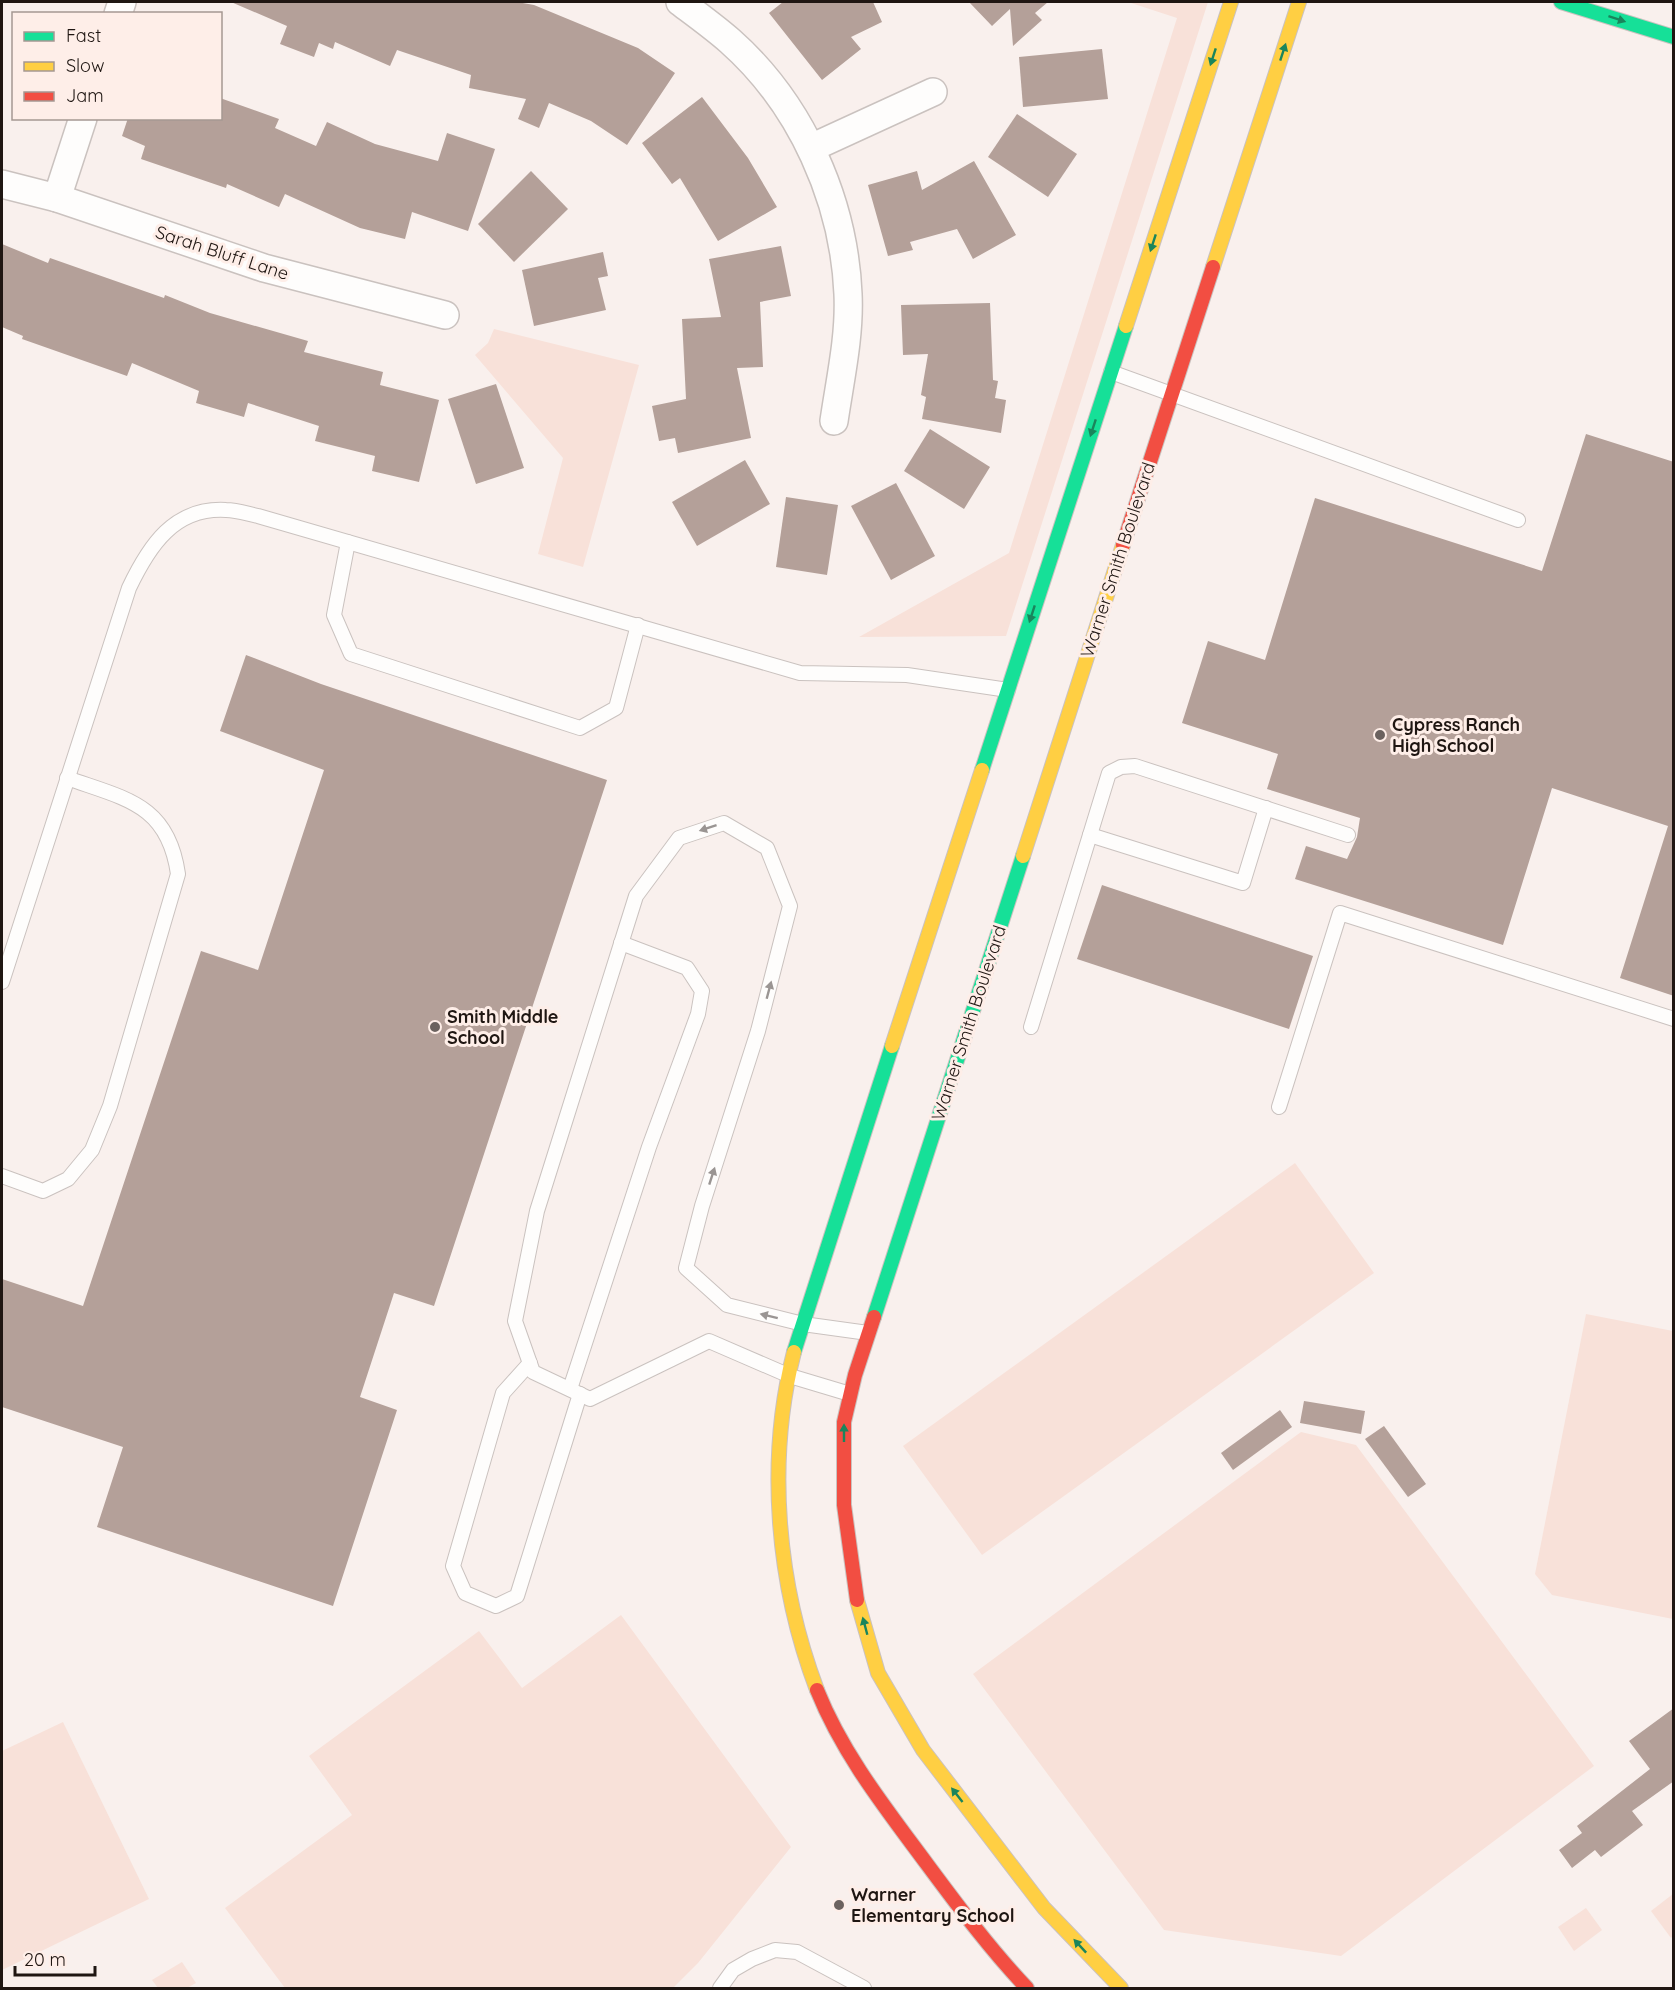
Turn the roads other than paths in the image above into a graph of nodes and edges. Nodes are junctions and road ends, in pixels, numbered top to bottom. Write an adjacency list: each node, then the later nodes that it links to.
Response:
1 (680, 2): 8 (street)
2 (1231, 2): 12 (street, one-way to 12)
3 (1299, 2): 13 (street, Warner Smith Boulevard, one-way to 3)
4 (1561, 2): 5 (street, one-way to 5)
5 (1674, 37)
6 (933, 92): 8 (street)
7 (82, 120): 10 (street)
8 (811, 148): 14 (street)
9 (2, 184): 10 (street, Sarah Bluff Lane)
10 (57, 198): 11 (street, Sarah Bluff Lane)
11 (445, 315)
12 (1111, 372): 13 (lane); 18 (street, one-way to 18)
13 (1172, 392): 15 (lane); 30 (street, Warner Smith Boulevard)
14 (834, 421)
15 (1518, 520)
16 (348, 542): 17 (lane); 17 (lane); 19 (lane)
17 (639, 626): 18 (lane)
18 (1008, 690): 29 (street)
19 (67, 777): 24 (lane); 28 (lane)
20 (1266, 808): 21 (lane); 21 (lane); 22 (lane)
21 (1090, 835): 26 (lane)
22 (1348, 835)
23 (621, 943): 29 (lane, one-way to 23); 31 (lane); 33 (lane)
24 (2, 982)
25 (1674, 1019): 27 (lane)
26 (1031, 1027)
27 (1279, 1107)
28 (2, 1176)
29 (803, 1324): 30 (lane); 32 (street)
30 (868, 1333): 34 (street, Warner Smith Boulevard)
31 (530, 1363): 33 (lane); 33 (lane)
32 (790, 1376): 33 (lane); 34 (lane); 38 (street)
33 (575, 1392)
34 (850, 1394): 35 (street, Warner Smith Boulevard, one-way to 34)
35 (1118, 1988)
36 (720, 1989): 37 (lane)
37 (864, 1989)
38 (1027, 1989)

